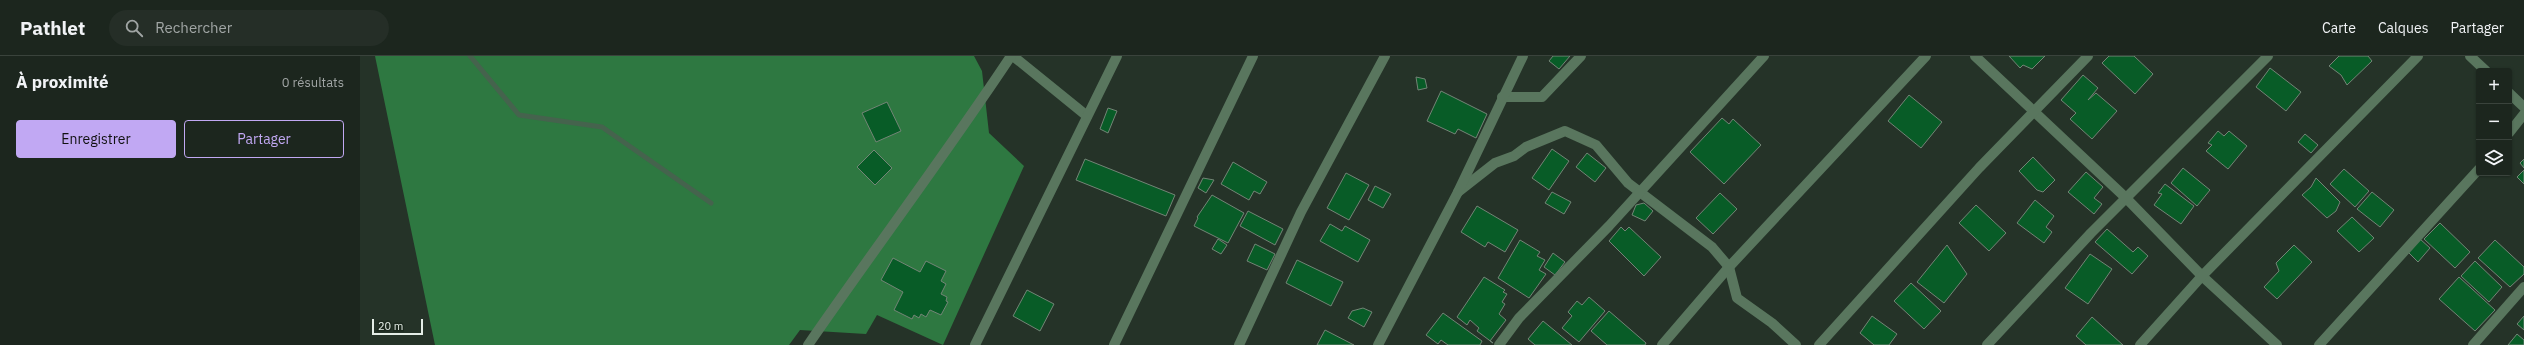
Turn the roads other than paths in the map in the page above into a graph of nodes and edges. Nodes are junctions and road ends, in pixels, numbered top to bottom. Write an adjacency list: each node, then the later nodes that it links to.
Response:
1 (1012, 56): 20 (street); 29 (street)
2 (1117, 56): 20 (street)
3 (1253, 56): 31 (street)
4 (1385, 56): 32 (street)
5 (1523, 56): 16 (street)
6 (1581, 56): 16 (street)
7 (1764, 56): 23 (street)
8 (1926, 56): 26 (street)
9 (1976, 56): 18 (street)
10 (2088, 56): 18 (street)
11 (2268, 56): 25 (street)
12 (2418, 56): 27 (street)
13 (2470, 56): 14 (street)
14 (2483, 68)
15 (2512, 96): 17 (street)
16 (1502, 97): 24 (street)
17 (2524, 107)
18 (2034, 111): 25 (street); 37 (street)
19 (2524, 114): 21 (street)
20 (1087, 116): 30 (street)
21 (2512, 129)
22 (2476, 172): 41 (street)
23 (1642, 191): 24 (street); 26 (street); 34 (street)
24 (1458, 192): 33 (street)
25 (2126, 198): 27 (street); 38 (street)
26 (1729, 267): 35 (street); 36 (street)
27 (2202, 276): 39 (street); 40 (street)
28 (2524, 287): 42 (street)
29 (808, 345)
30 (975, 345)
31 (1114, 345)
32 (1239, 345)
33 (1378, 345)
34 (1499, 345)
35 (1662, 345)
36 (1796, 345)
37 (1819, 345)
38 (1988, 345)
39 (2140, 345)
40 (2277, 345)
41 (2319, 345)
42 (2473, 345)

